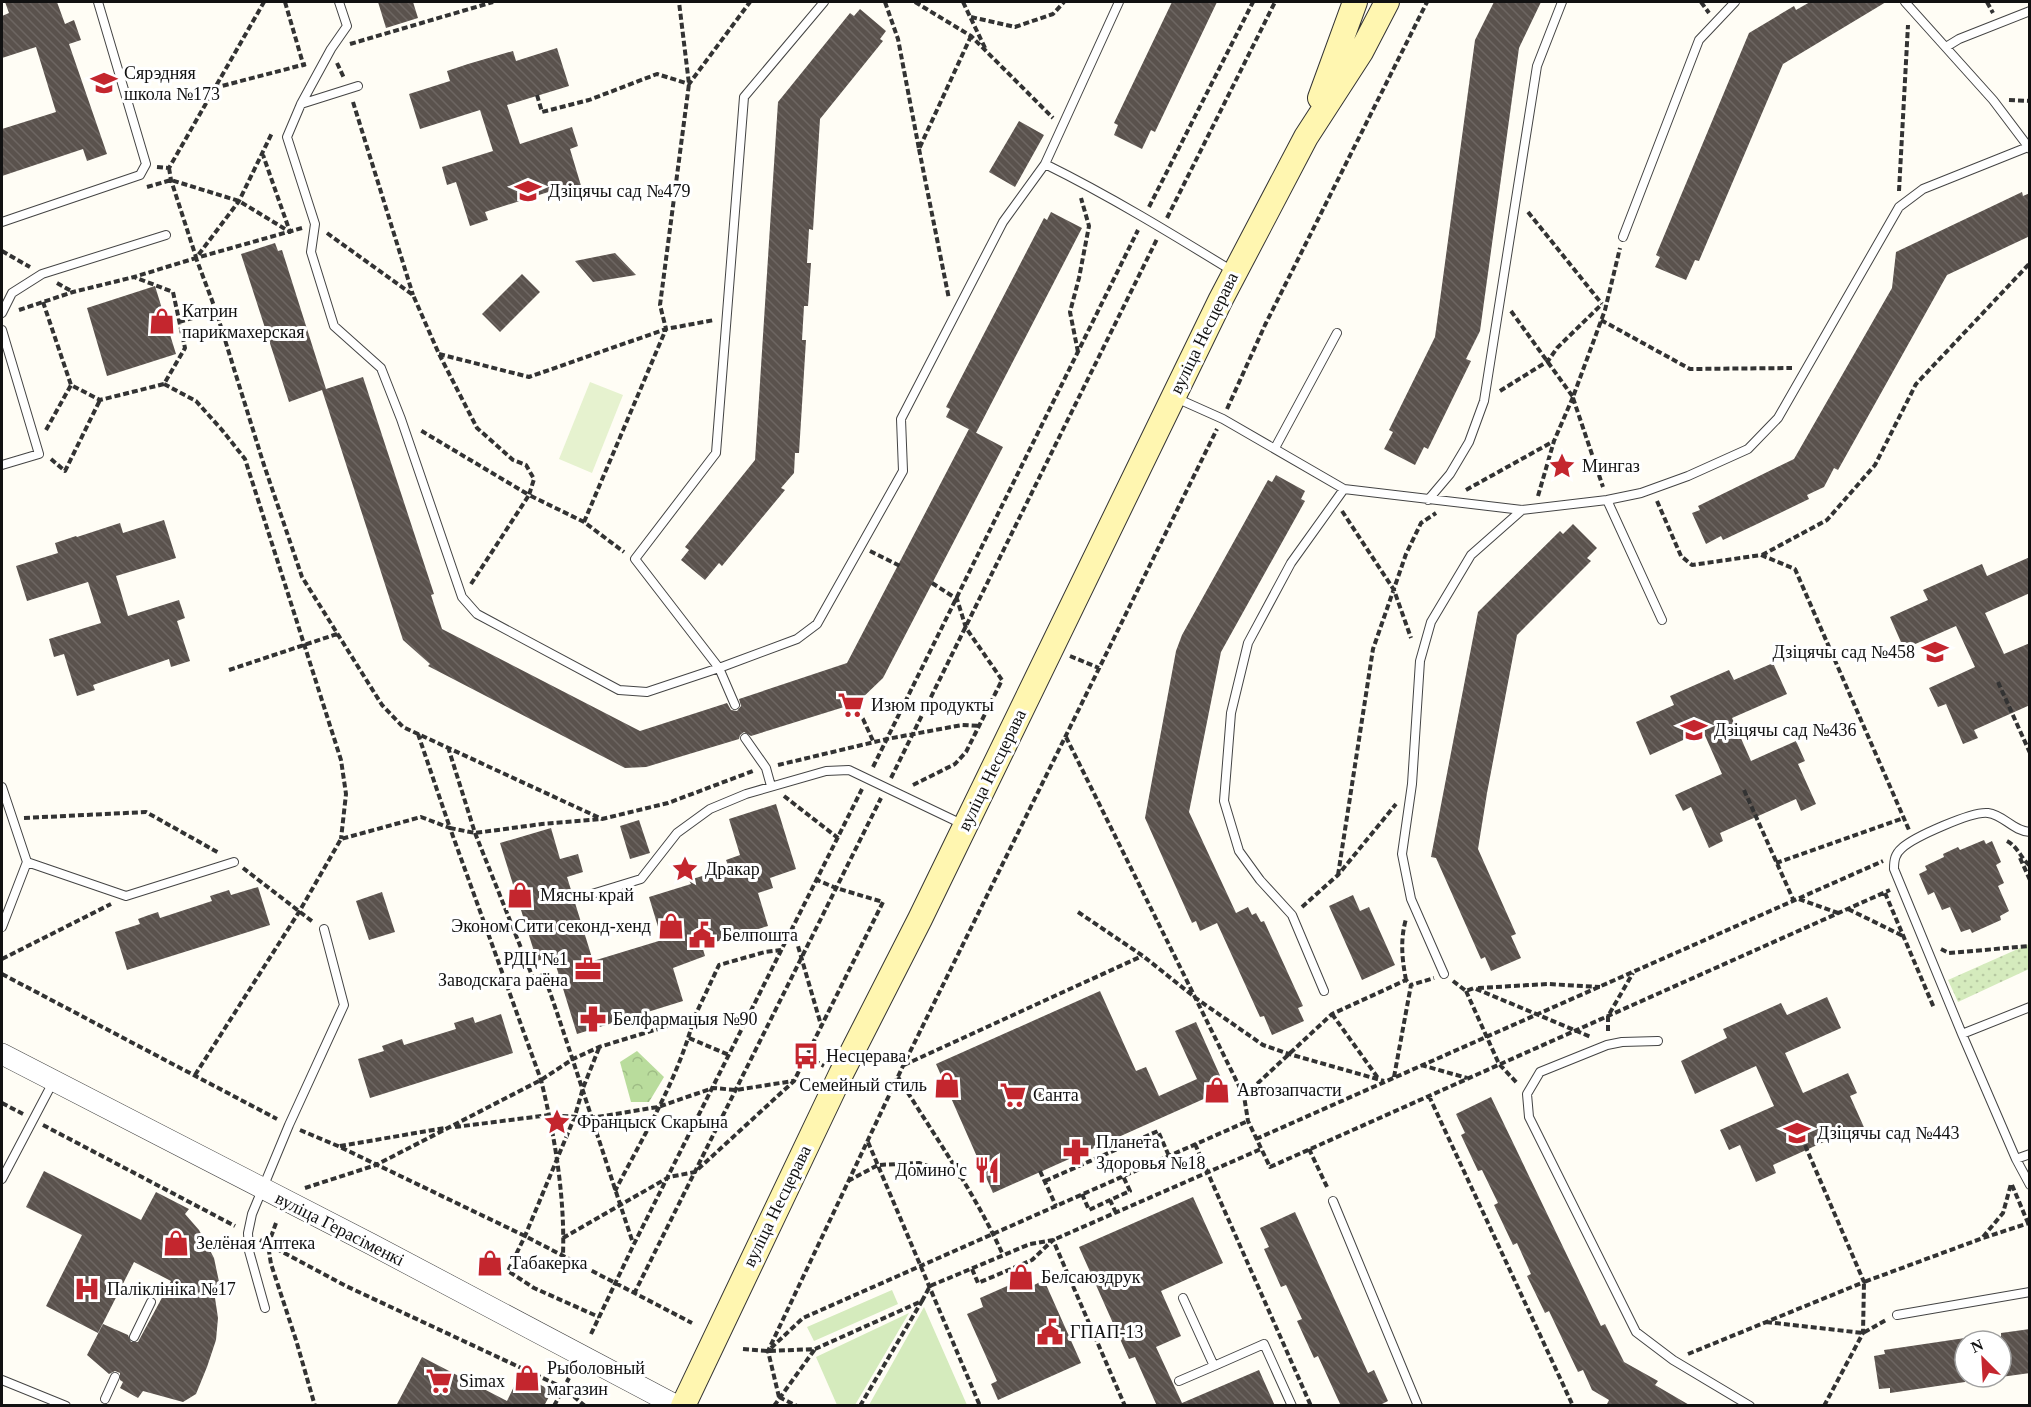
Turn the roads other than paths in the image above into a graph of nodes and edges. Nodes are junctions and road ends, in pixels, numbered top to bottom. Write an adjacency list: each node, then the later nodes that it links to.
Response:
1 (98, 2): 17 (lane)
2 (339, 2): 13 (lane)
3 (824, 2): 32 (lane)
4 (1119, 2): 16 (lane)
5 (1355, 2): 14 (main road)
6 (1387, 2): 14 (main road)
7 (1562, 2): 28 (lane)
8 (1735, 2): 19 (lane)
9 (1907, 4): 11 (lane)
10 (2030, 11): 11 (lane)
11 (1946, 47): 15 (lane)
12 (354, 88): 13 (lane)
13 (301, 104): 32 (lane)
14 (1306, 137): 20 (main road, вуліца Несцерава)
15 (2029, 148): 29 (lane)
16 (1045, 164): 20 (lane); 32 (lane)
17 (2, 222)
18 (166, 236): 21 (lane)
19 (1623, 237)
20 (1234, 272): 24 (main road, вуліца Несцерава)
21 (2, 313)
22 (2, 330): 26 (lane)
23 (1337, 333): 25 (lane)
24 (1173, 397): 25 (lane); 37 (main road, вуліца Несцерава)
25 (1275, 448): 27 (lane)
26 (2, 465)
27 (1344, 489): 28 (lane); 45 (lane)
28 (1428, 500): 30 (lane)
29 (1607, 501): 30 (lane); 31 (lane)
30 (1522, 510): 44 (lane)
31 (1662, 620)
32 (719, 668): 33 (lane)
33 (735, 705)
34 (745, 738): 35 (lane)
35 (771, 786): 37 (lane); 41 (lane)
36 (2, 787): 40 (lane)
37 (966, 825): 70 (main road, вуліца Несцерава)
38 (2030, 832): 47 (lane)
39 (234, 861): 40 (lane)
40 (27, 862): 42 (lane)
41 (592, 894)
42 (2, 927)
43 (324, 929): 55 (lane)
44 (1444, 974)
45 (1324, 991)
46 (2030, 1006): 47 (lane)
47 (1962, 1034): 52 (lane)
48 (1658, 1041): 73 (lane)
49 (2, 1054): 50 (street, вуліца Герасіменкі)
50 (53, 1082): 53 (lane); 55 (street, вуліца Герасіменкі)
51 (2030, 1154): 52 (lane)
52 (2016, 1160): 54 (lane)
53 (2, 1179)
54 (2030, 1185)
55 (261, 1189): 60 (lane); 69 (street, вуліца Герасіменкі)
56 (1333, 1201): 72 (lane)
57 (2030, 1292): 61 (lane)
58 (1184, 1298): 63 (lane)
59 (150, 1302): 62 (lane)
60 (265, 1308)
61 (1897, 1315)
62 (134, 1337)
63 (1215, 1366): 66 (lane); 71 (lane)
64 (115, 1377): 67 (lane)
65 (2, 1380): 68 (lane)
66 (1179, 1381)
67 (105, 1399)
68 (66, 1406)
69 (676, 1406)
70 (683, 1406)
71 (1292, 1406)
72 (1418, 1406)
73 (1750, 1406)

